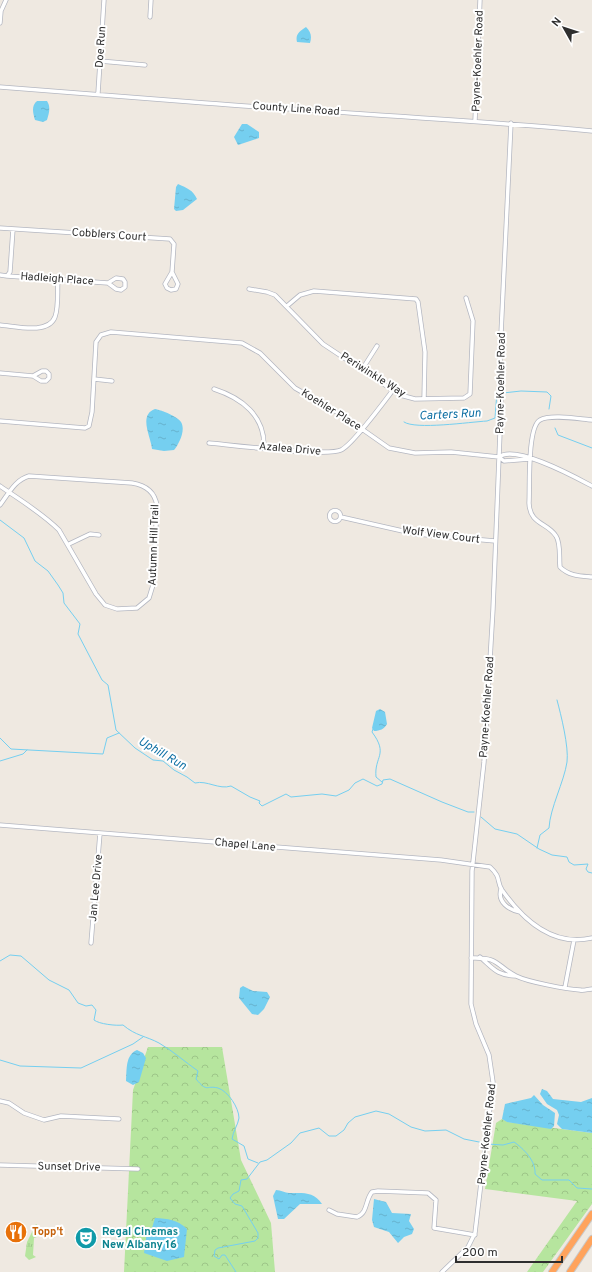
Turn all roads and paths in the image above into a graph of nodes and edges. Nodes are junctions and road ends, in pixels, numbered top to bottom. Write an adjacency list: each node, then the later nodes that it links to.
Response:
1 (6, 0): 6 (street)
2 (104, 0): 7 (street, Doe Run)
3 (151, 0): 5 (street)
4 (480, 0): 11 (street, Payne-Koehler Road)
5 (150, 17)
6 (0, 23)
7 (100, 61): 8 (street); 10 (street, Doe Run)
8 (145, 65)
9 (0, 87): 10 (street, County Line Road)
10 (98, 93): 11 (street, County Line Road)
11 (475, 121): 12 (street, County Line Road)
12 (511, 123): 13 (street, County Line Road); 39 (street, Payne-Koehler Road)
13 (592, 131)
14 (0, 228): 15 (street, Cobblers Court)
15 (14, 228): 16 (street, Cobblers Court); 18 (street)
16 (172, 272): 16 (street, Cobblers Court)
17 (0, 275): 18 (street, Hadleigh Place)
18 (7, 276): 19 (street, Hadleigh Place)
19 (58, 280): 20 (street, Hadleigh Place); 24 (street)
20 (108, 284): 20 (street, Hadleigh Place)
21 (250, 289): 23 (street, Periwinkle Way)
22 (466, 298): 33 (street, Periwinkle Way)
23 (287, 306): 26 (street, Periwinkle Way); 33 (street)
24 (0, 325)
25 (377, 346): 26 (street)
26 (363, 368): 32 (street, Periwinkle Way)
27 (0, 373): 28 (street)
28 (33, 376)
29 (94, 379): 30 (street); 35 (street, Koehler Place); 36 (street, Koehler Place)
30 (112, 381)
31 (214, 389): 38 (street)
32 (393, 390): 33 (street, Periwinkle Way); 36 (street, Azalea Drive)
33 (424, 399)
34 (592, 420): 40 (street)
35 (0, 421)
36 (361, 429): 38 (street, Azalea Drive); 39 (street, Koehler Place)
37 (209, 443): 38 (street, Azalea Drive)
38 (264, 447)
39 (499, 457): 40 (street); 40 (street); 47 (street, Payne-Koehler Road)
40 (530, 459): 42 (street); 49 (street)
41 (0, 486): 43 (street, Autumn Hill Trail)
42 (592, 486)
43 (9, 493): 44 (street); 48 (street, Autumn Hill Trail); 48 (street, Autumn Hill Trail)
44 (0, 505)
45 (340, 517): 47 (street, Wolf View Court)
46 (99, 535): 48 (street)
47 (495, 541): 52 (street, Payne-Koehler Road)
48 (69, 544)
49 (592, 577)
50 (0, 825): 51 (street, Chapel Lane)
51 (100, 833): 52 (street, Chapel Lane); 57 (street, Jan Lee Drive)
52 (472, 864): 53 (street, Chapel Lane); 59 (street, Payne-Koehler Road)
53 (501, 889): 54 (street); 54 (street)
54 (521, 912): 56 (street)
55 (592, 938): 56 (street)
56 (574, 940): 61 (street)
57 (91, 943)
58 (480, 957): 59 (street); 60 (street); 60 (street)
59 (471, 958): 69 (street, Payne-Koehler Road)
60 (516, 976): 61 (street)
61 (565, 987): 62 (street)
62 (592, 989)
63 (0, 1101): 64 (street)
64 (119, 1119)
65 (0, 1165): 66 (street, Sunset Drive)
66 (138, 1169)
67 (329, 1210): 69 (street)
68 (592, 1214): 72 (highway)
69 (475, 1235): 71 (street, Payne-Koehler Road)
70 (592, 1239): 73 (highway)
71 (442, 1272)
72 (552, 1272)
73 (570, 1272)

